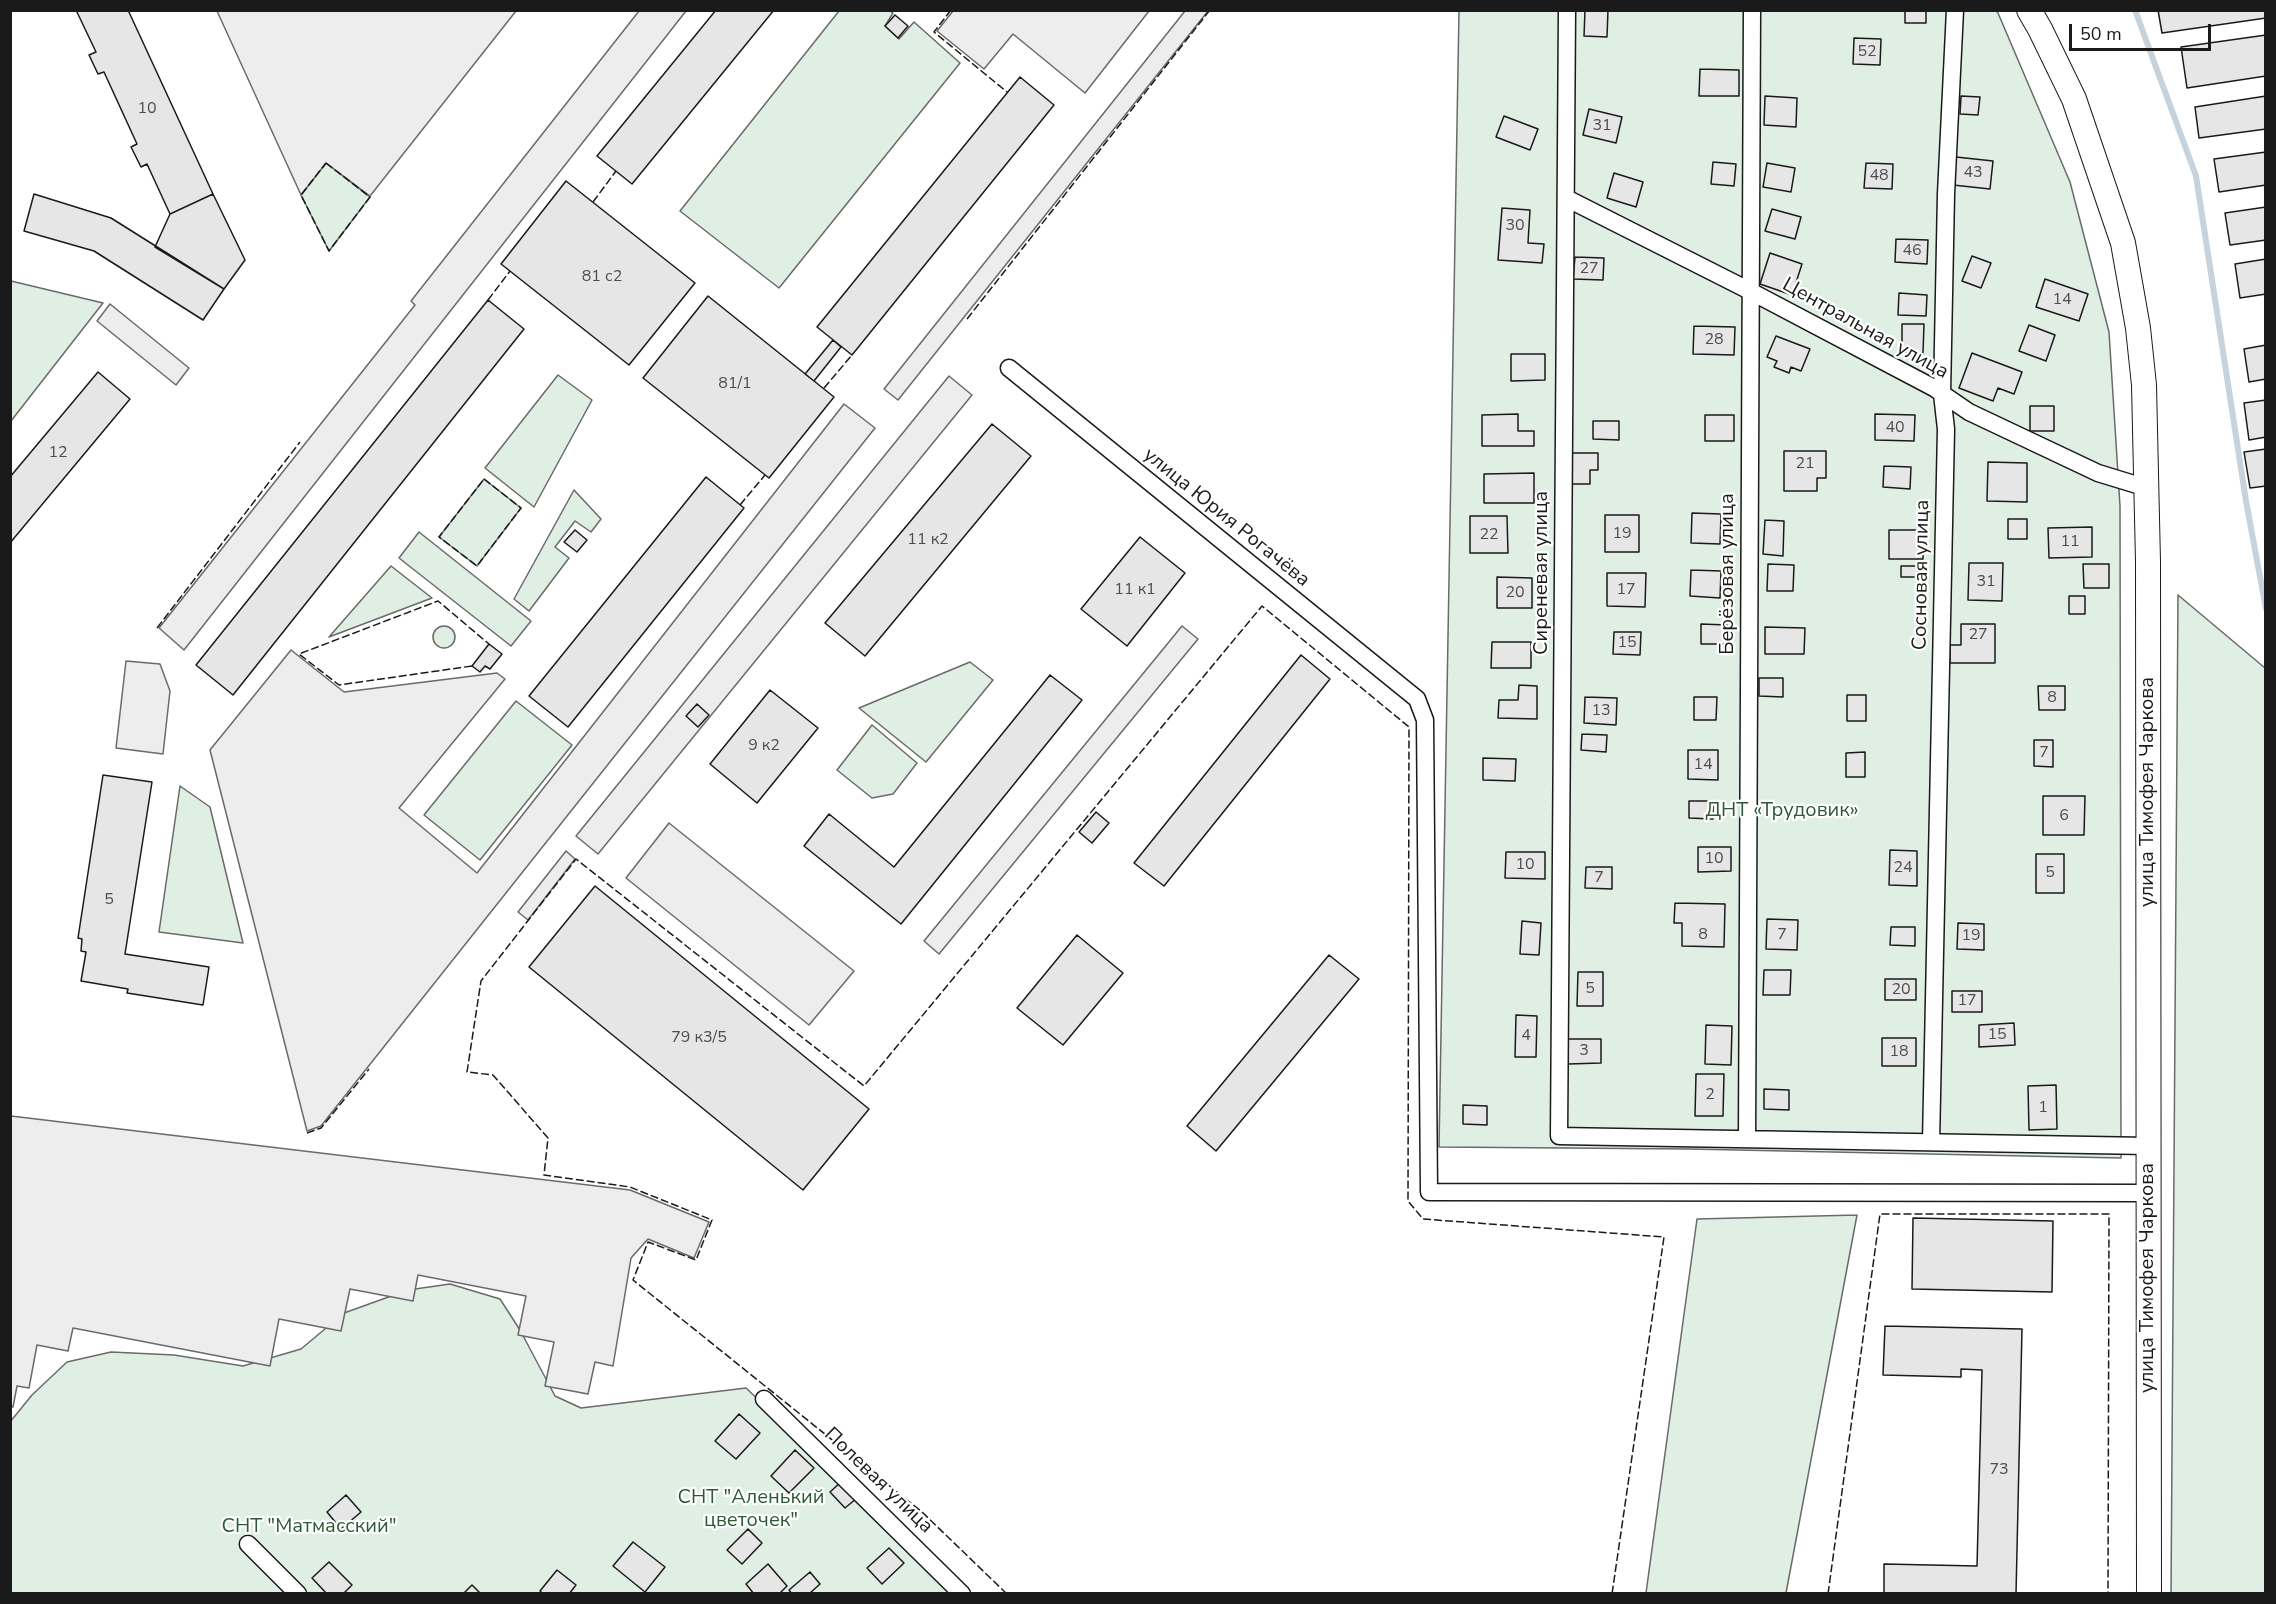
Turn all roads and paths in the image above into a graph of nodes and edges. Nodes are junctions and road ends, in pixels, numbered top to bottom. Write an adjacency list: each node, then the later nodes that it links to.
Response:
1 (1567, 10): 5 (street, Сиреневая улица)
2 (1752, 10): 6 (street, Берёзовая улица)
3 (1955, 10): 8 (street, Сосновая улица)
4 (2029, 10): 9 (main road, улица Тимофея Чаркова)
5 (1566, 198): 6 (street, Центральная улица); 10 (street, Сиреневая улица)
6 (1750, 291): 8 (street, Центральная улица); 10 (street, Берёзовая улица)
7 (1009, 368): 13 (street, улица Юрия Рогачёва)
8 (1942, 394): 9 (street, Центральная улица); 11 (street, Сосновая улица)
9 (2147, 488): 12 (main road, улица Тимофея Чаркова)
10 (1747, 1138): 11 (street)
11 (1931, 1142): 12 (street)
12 (2148, 1146): 13 (main road, улица Тимофея Чаркова)
13 (2148, 1193): 18 (main road, улица Тимофея Чаркова)
14 (764, 1399): 17 (street, Полевая улица)
15 (248, 1544): 16 (street)
16 (298, 1593)
17 (962, 1593)
18 (2149, 1593)

